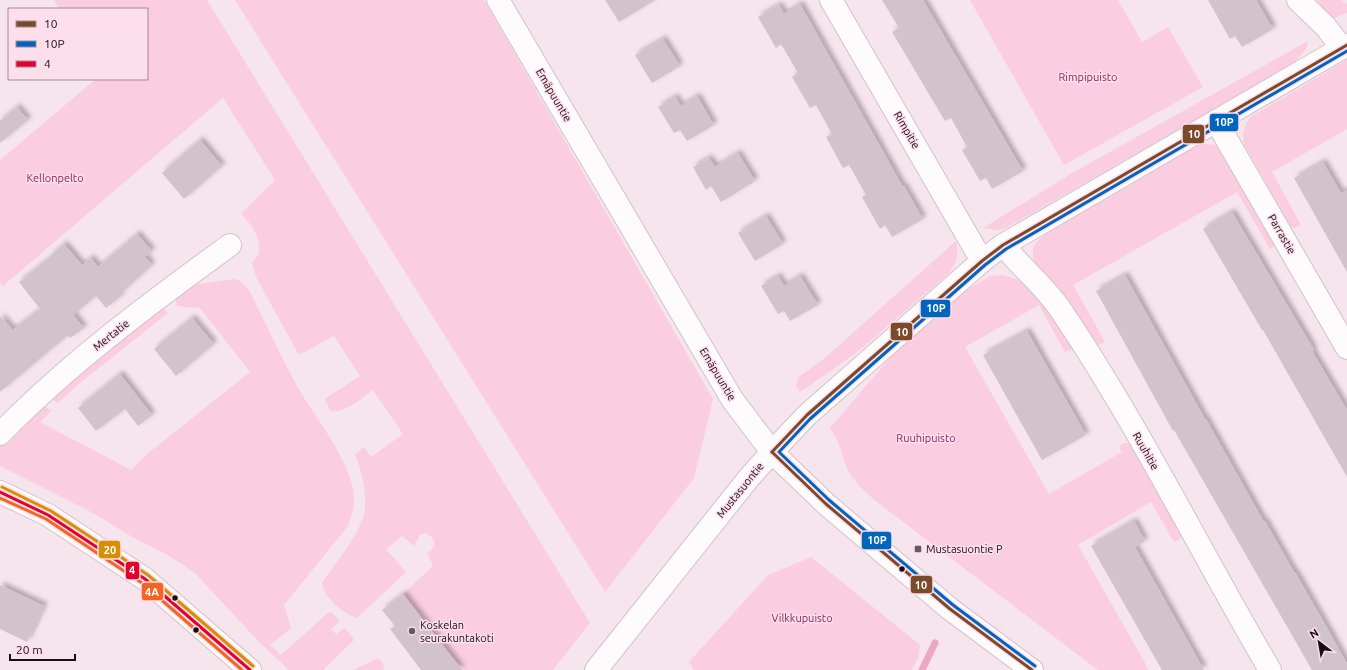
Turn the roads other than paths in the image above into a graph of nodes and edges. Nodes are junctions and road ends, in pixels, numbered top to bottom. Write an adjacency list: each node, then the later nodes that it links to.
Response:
1 (498, 0): 11 (street, Emäpuuntie)
2 (831, 0): 8 (street, Rimpitie)
3 (1298, 0): 4 (street)
4 (1345, 47): 5 (street, Mustasuontie)
5 (1216, 121): 7 (street, Mustasuontie); 9 (street, Parrastie)
6 (230, 245): 10 (street, Mertatie)
7 (1003, 245): 8 (street, Mustasuontie); 16 (street, Ruuhitie)
8 (982, 260): 11 (street, Mustasuontie)
9 (1347, 348)
10 (0, 434)
11 (772, 452): 14 (street, Mustasuontie); 15 (street, Emäpuuntie)
12 (0, 492): 13 (street)
13 (250, 670)
14 (596, 670)
15 (1032, 670)
16 (1270, 670)

